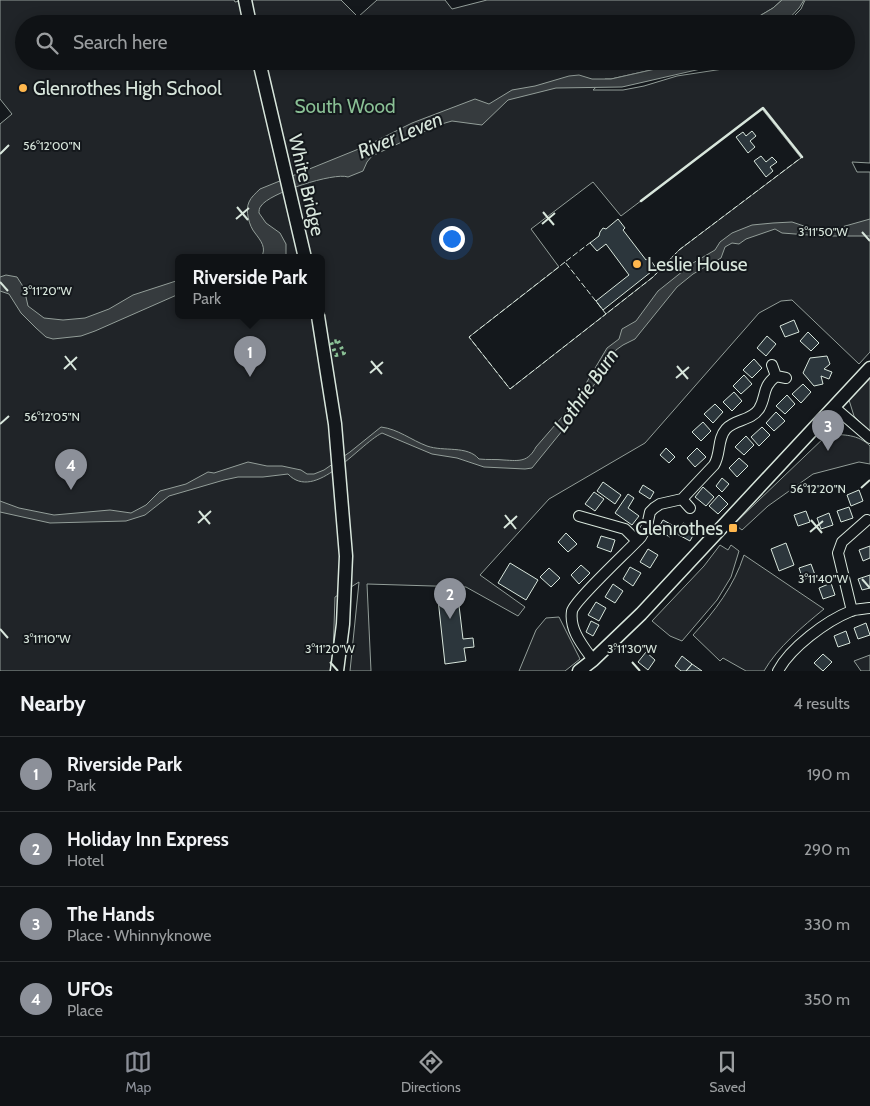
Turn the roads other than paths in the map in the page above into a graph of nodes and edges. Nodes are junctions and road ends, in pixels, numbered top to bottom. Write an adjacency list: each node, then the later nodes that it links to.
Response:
1 (244, 0): 2 (main road)
2 (248, 15)
3 (261, 70): 4 (main road, White Bridge)
4 (304, 254)
5 (318, 319): 18 (main road)
6 (772, 365): 10 (street)
7 (870, 368): 8 (main road)
8 (834, 407): 9 (street); 17 (main road)
9 (870, 438)
10 (682, 499): 11 (street); 14 (street)
11 (690, 508)
12 (579, 516): 14 (street)
13 (867, 520): 16 (street)
14 (637, 541): 17 (street)
15 (870, 608): 16 (street)
16 (852, 611): 20 (street)
17 (593, 660): 19 (main road)
18 (337, 671)
19 (579, 671)
20 (778, 671)

